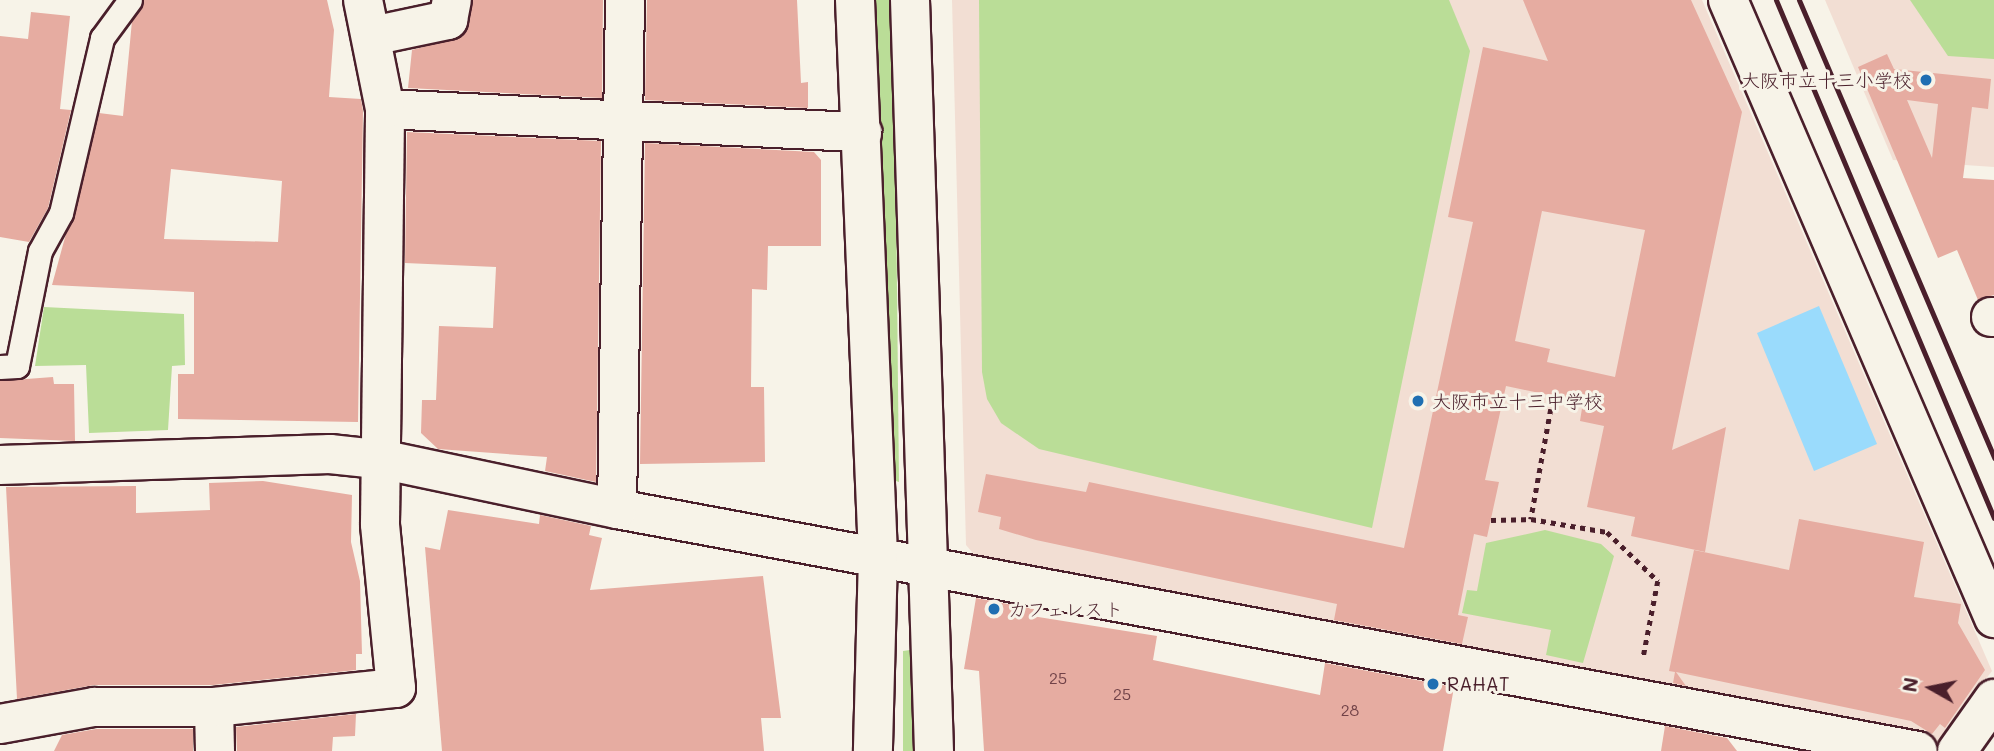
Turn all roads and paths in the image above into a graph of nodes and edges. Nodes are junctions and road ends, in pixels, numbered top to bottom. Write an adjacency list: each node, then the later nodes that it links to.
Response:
1 (130, 0): 11 (lane)
2 (452, 0): 7 (street)
3 (625, 0): 9 (street)
4 (855, 0): 10 (street)
5 (910, 0): 19 (street)
6 (1728, 0): 20 (street)
7 (368, 18): 8 (street)
8 (385, 109): 9 (street); 13 (street)
9 (623, 123): 10 (street); 15 (street)
10 (862, 132): 18 (street)
11 (0, 367)
12 (1551, 409): 16 (path)
13 (385, 460): 14 (street); 15 (street); 23 (street)
14 (0, 466)
15 (617, 509): 18 (street)
16 (1531, 519): 17 (path); 22 (path)
17 (1491, 520)
18 (878, 556): 19 (street); 27 (street)
19 (926, 566): 22 (street); 28 (street)
20 (1994, 618)
21 (1994, 699): 30 (street)
22 (1635, 701): 25 (street)
23 (214, 707): 24 (street); 26 (street)
24 (0, 724)
25 (1750, 736): 29 (street)
26 (215, 751)
27 (873, 751)
28 (934, 751)
29 (1918, 751)
30 (1957, 751)

